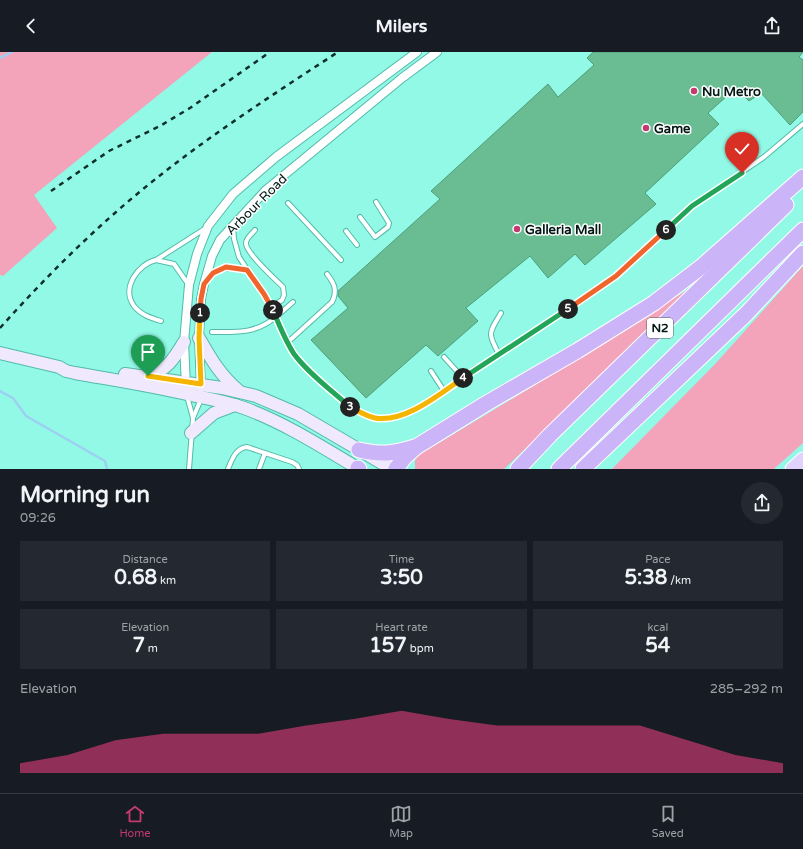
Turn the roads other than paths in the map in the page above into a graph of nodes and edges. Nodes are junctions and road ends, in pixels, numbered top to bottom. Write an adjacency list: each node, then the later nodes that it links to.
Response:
1 (417, 52): 10 (street, Arbour Road)
2 (437, 52): 9 (street, Arbour Road)
3 (803, 124): 32 (lane)
4 (803, 177): 47 (highway)
5 (803, 188): 58 (highway, N2)
6 (376, 202): 8 (lane)
7 (288, 203): 17 (lane)
8 (360, 218)
9 (233, 225): 18 (lane); 20 (street, Arbour Road)
10 (208, 226): 16 (lane); 21 (street, Arbour Road)
11 (255, 230): 23 (lane)
12 (803, 230): 59 (highway, N2)
13 (346, 231): 14 (lane)
14 (357, 245)
15 (803, 253): 39 (highway)
16 (156, 260): 21 (lane); 26 (lane)
17 (341, 260)
18 (247, 270): 20 (lane); 23 (lane)
19 (327, 274): 30 (lane)
20 (204, 284): 28 (street, Arbour Road)
21 (189, 285): 29 (street, Arbour Road)
22 (293, 302): 25 (lane)
23 (272, 307): 25 (lane)
24 (501, 313): 32 (lane)
25 (276, 318): 27 (lane); 30 (lane)
26 (161, 321)
27 (212, 332)
28 (199, 338): 38 (street, Arbour Road); 41 (main road)
29 (184, 342): 36 (main road); 40 (street, Arbour Road)
30 (288, 342): 42 (lane)
31 (1, 353): 34 (main road)
32 (499, 354): 37 (lane)
33 (444, 357): 37 (lane)
34 (59, 367): 36 (main road); 40 (main road)
35 (431, 371): 42 (lane)
36 (148, 376): 40 (main road)
37 (463, 378): 42 (lane)
38 (201, 384): 40 (main road); 41 (main road); 43 (street, Arbour Road)
39 (671, 386): 60 (highway); 61 (highway)
40 (186, 388): 43 (main road); 45 (lane)
41 (240, 392): 48 (main road)
42 (444, 392)
43 (201, 397): 44 (main road); 45 (lane)
44 (235, 406): 46 (main road); 55 (main road)
45 (193, 418): 46 (lane)
46 (191, 433): 51 (lane)
47 (416, 447): 48 (highway); 57 (highway)
48 (359, 450): 56 (main road)
49 (265, 453): 52 (lane); 53 (lane); 54 (lane)
50 (803, 459): 62 (main road)
51 (189, 469)
52 (228, 469)
53 (259, 469)
54 (299, 469)
55 (359, 469)
56 (392, 469)
57 (396, 469)
58 (518, 469)
59 (559, 469)
60 (583, 469)
61 (593, 469)
62 (792, 469)

